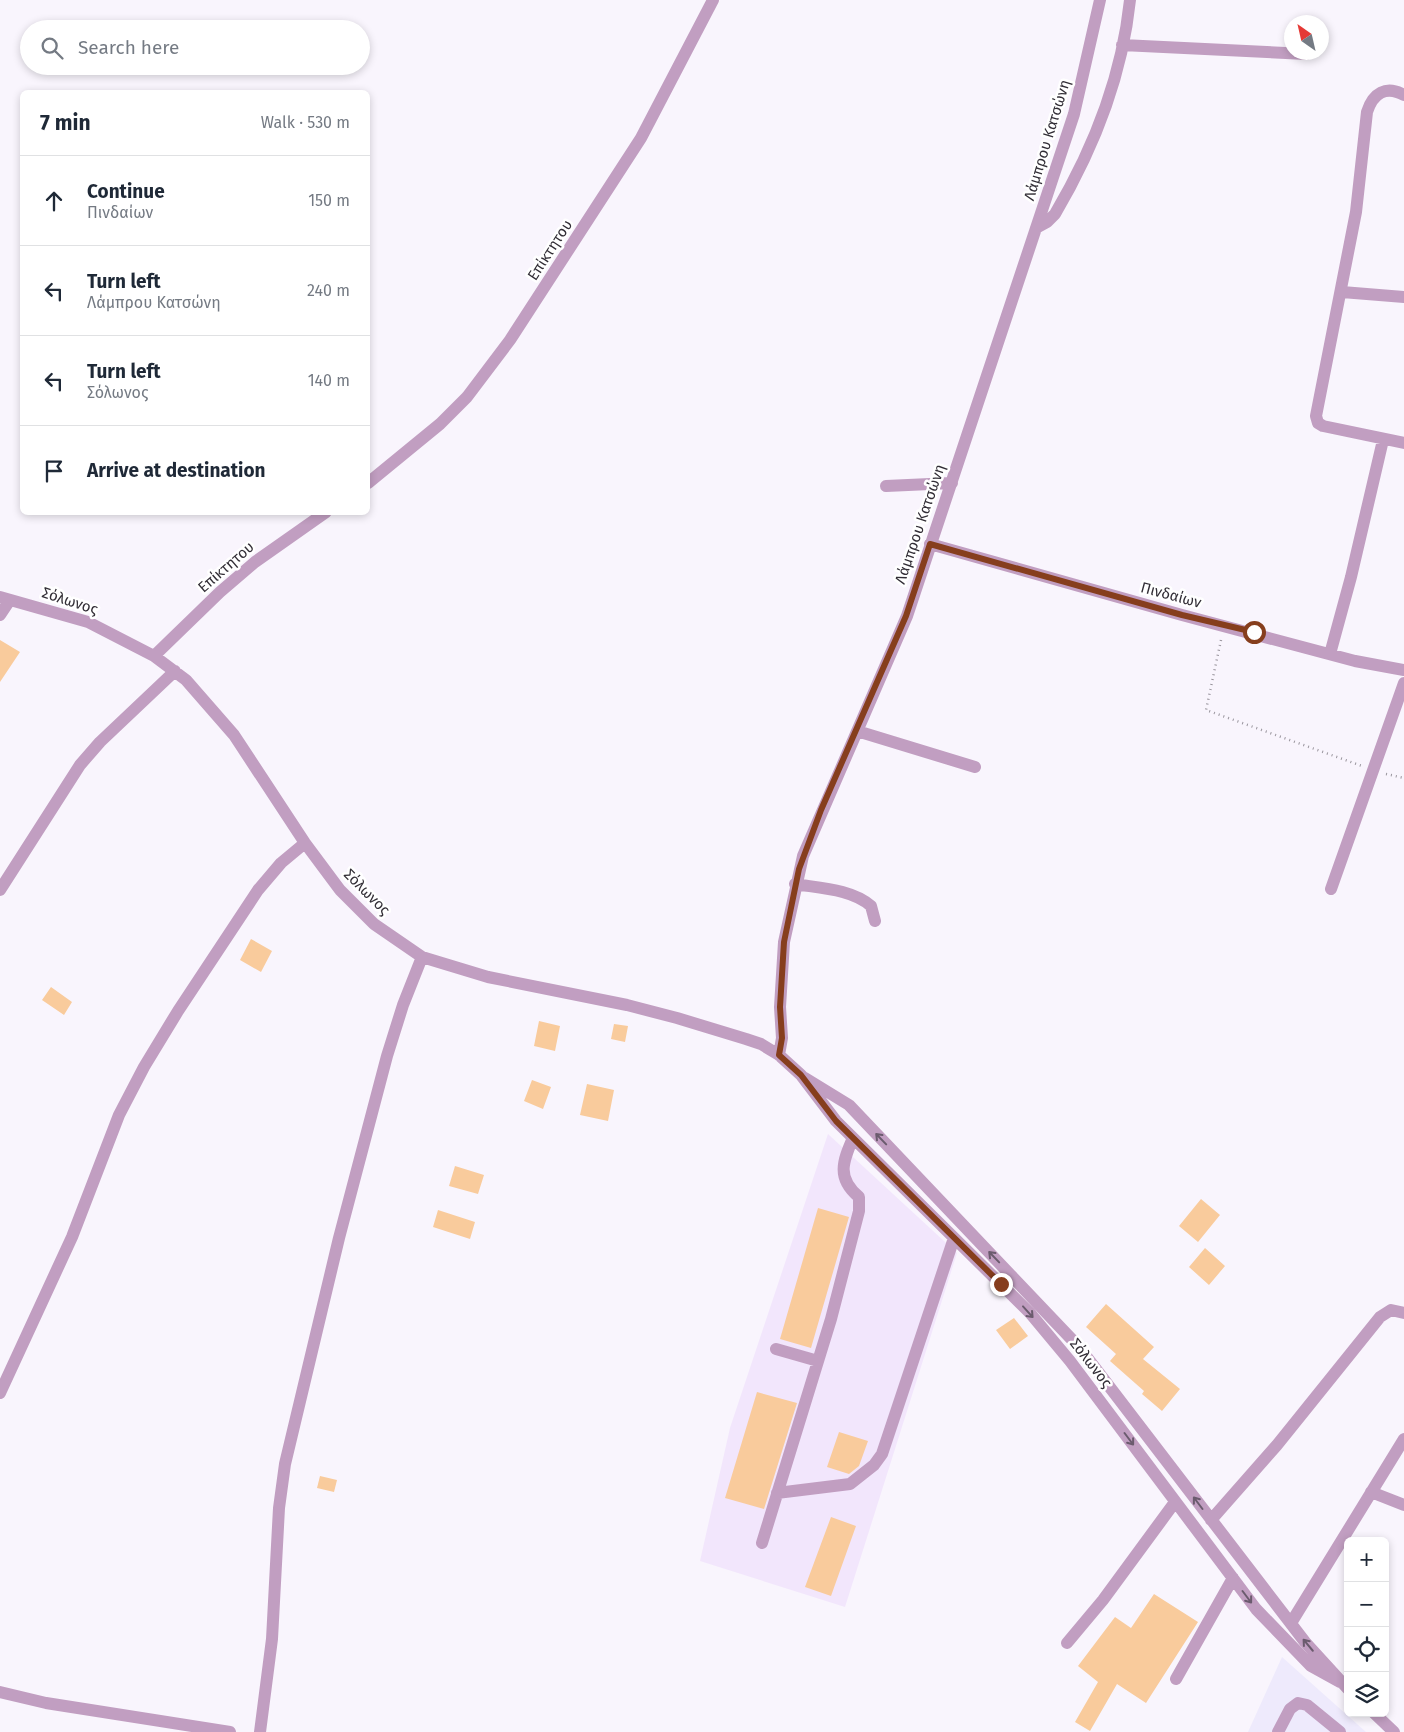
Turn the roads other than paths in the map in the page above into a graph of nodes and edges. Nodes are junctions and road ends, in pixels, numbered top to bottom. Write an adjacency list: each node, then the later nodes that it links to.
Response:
1 (713, 0): 12 (street, Επίκτητου)
2 (1100, 0): 7 (street, Λάμπρου Κατσώνη)
3 (1130, 0): 4 (street)
4 (1122, 45): 5 (street); 7 (street)
5 (1284, 53)
6 (1404, 95): 8 (street)
7 (1036, 228): 13 (street, Λάμπρου Κατσώνη)
8 (1342, 292): 9 (street); 10 (street)
9 (1404, 297)
10 (1383, 440): 11 (street); 19 (street)
11 (1404, 443)
12 (370, 481)
13 (952, 483): 14 (street); 16 (street, Λάμπρου Κατσώνη)
14 (886, 486)
15 (322, 515): 20 (street, Επίκτητου)
16 (930, 544): 19 (street, Πινδαίων); 24 (street, Λάμπρου Κατσώνη)
17 (5, 598): 18 (street); 20 (street, Σόλωνος)
18 (0, 615)
19 (1330, 654): 21 (street, Πινδαίων)
20 (154, 656): 22 (street, Σόλωνος)
21 (1404, 670)
22 (175, 671): 26 (street, Σόλωνος); 29 (street)
23 (1404, 683): 28 (street)
24 (857, 731): 25 (street); 27 (street, Λάμπρου Κατσώνη)
25 (975, 767)
26 (305, 843): 31 (street, Σόλωνος); 39 (street)
27 (795, 884): 30 (street); 32 (street, Λάμπρου Κατσώνη)
28 (1331, 889)
29 (0, 890)
30 (875, 920)
31 (422, 957): 32 (street, Σόλωνος); 55 (street)
32 (779, 1055): 33 (street, Σόλωνος)
33 (801, 1075): 34 (street, Σόλωνος); 45 (street, Σόλωνος, one-way to 33)
34 (853, 1138): 35 (street, Σόλωνος); 38 (street)
35 (954, 1238): 41 (street); 43 (street, Σόλωνος, one-way to 43)
36 (1404, 1313): 45 (street)
37 (776, 1349): 38 (street)
38 (818, 1361): 41 (street)
39 (0, 1393)
40 (1404, 1439): 42 (street)
41 (776, 1492): 46 (street)
42 (1371, 1492): 44 (street); 48 (street)
43 (1175, 1502): 47 (street, Σόλωνος); 49 (street)
44 (1404, 1505)
45 (1211, 1520): 48 (street, Σόλωνος)
46 (762, 1543)
47 (1233, 1578): 50 (street); 51 (street, Σόλωνος, one-way to 51)
48 (1291, 1624): 51 (street, Σόλωνος, one-way to 48)
49 (1067, 1643)
50 (1176, 1678)
51 (1344, 1685)
52 (0, 1692): 54 (street)
53 (1378, 1717): 58 (street)
54 (230, 1732)
55 (260, 1732)
56 (1278, 1732): 57 (street)
57 (1340, 1732)
58 (1394, 1732)

